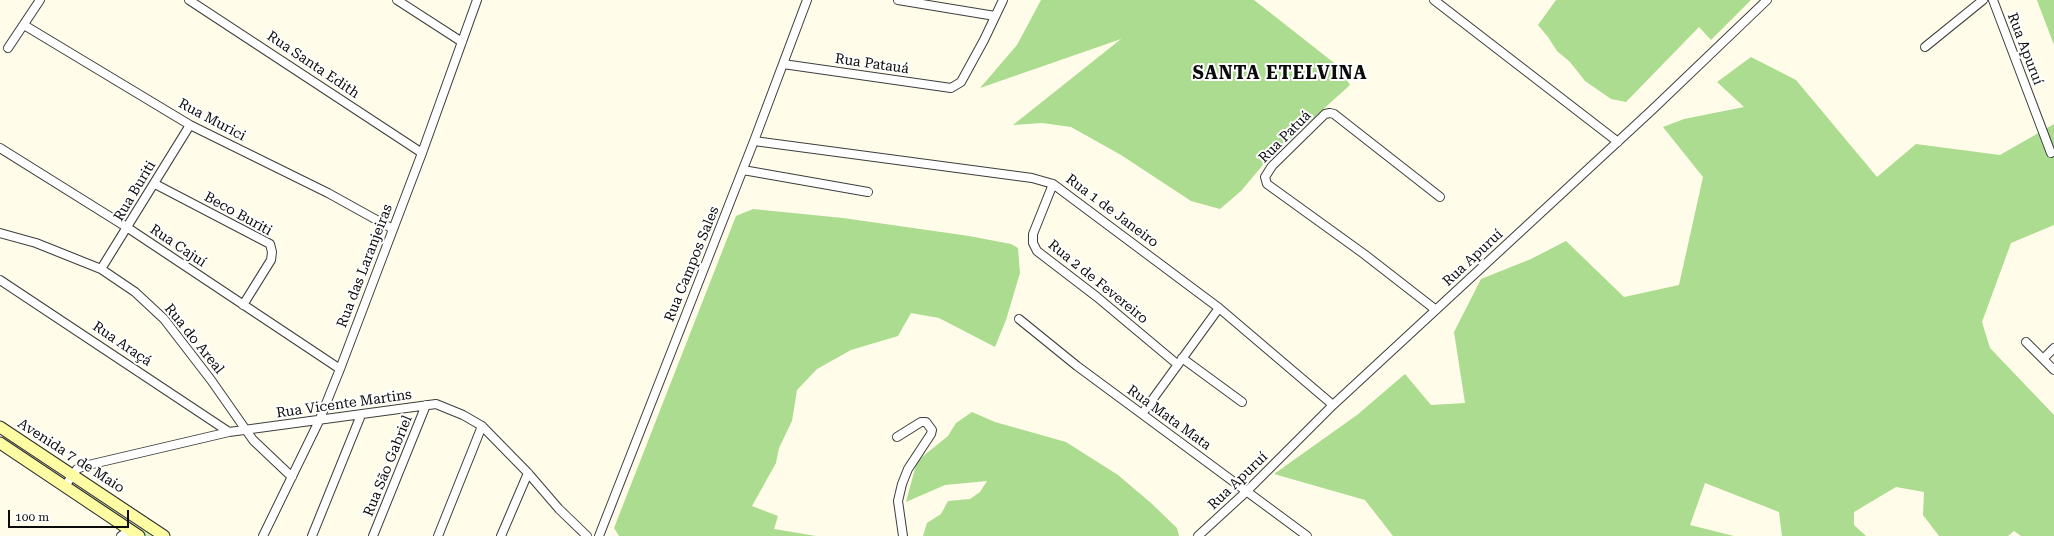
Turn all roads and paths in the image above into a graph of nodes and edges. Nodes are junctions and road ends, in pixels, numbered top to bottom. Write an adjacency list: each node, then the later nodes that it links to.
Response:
1 (40, 0): 13 (street)
2 (189, 0): 23 (street, Rua Santa Edith)
3 (397, 0): 14 (street)
4 (477, 0): 14 (street, Rua das Laranjeiras)
5 (807, 0): 17 (street, Rua Campos Sales)
6 (898, 0): 12 (street)
7 (1003, 0): 12 (street)
8 (1434, 0): 20 (street)
9 (1767, 0): 20 (street, Rua Apuruí)
10 (1983, 0): 15 (street)
11 (1993, 0): 22 (street, Rua Apuruí)
12 (995, 16): 17 (street, Rua Patauá)
13 (24, 25): 16 (street); 18 (street, Rua Murici)
14 (462, 42): 23 (street, Rua das Laranjeiras)
15 (1925, 47)
16 (8, 48)
17 (783, 64): 19 (street, Rua Campos Sales)
18 (190, 125): 25 (street, Rua Buriti); 30 (street, Rua Murici)
19 (754, 141): 24 (street, Rua Campos Sales); 26 (street, Rua 1 de Janeiro)
20 (1618, 142): 36 (street, Rua Apuruí)
21 (0, 148): 29 (street, Rua Cajuí)
22 (2051, 152)
23 (422, 153): 30 (street, Rua das Laranjeiras)
24 (743, 170): 27 (street); 69 (street, Rua Campos Sales)
25 (155, 184): 29 (street, Rua Buriti); 34 (street, Beco Buriti)
26 (1053, 184): 35 (street, Rua 1 de Janeiro); 41 (street, Rua 2 de Fevereiro)
27 (868, 192)
28 (1440, 197): 36 (street, Rua Patuá)
29 (128, 228): 32 (street, Rua Buriti); 34 (street, Rua Cajuí)
30 (393, 228): 42 (street, Rua das Laranjeiras)
31 (0, 233): 32 (street, Rua do Areal)
32 (102, 270): 52 (street, Rua do Areal)
33 (0, 280): 53 (street, Rua Araçá)
34 (243, 305): 42 (street, Rua Cajuí)
35 (1219, 308): 41 (street); 46 (street, Rua 1 de Janeiro)
36 (1436, 310): 46 (street, Rua Apuruí)
37 (1019, 319): 47 (street, Rua Mata Mata)
38 (2026, 342): 40 (street)
39 (2054, 348): 40 (street)
40 (2043, 359): 43 (street)
41 (1180, 361): 44 (street, Rua 2 de Fevereiro); 47 (street)
42 (340, 369): 49 (street, Rua das Laranjeiras)
43 (2054, 370)
44 (1242, 402)
45 (426, 405): 48 (street, Rua Vicente Martins); 50 (street, Rua Vicente Martins); 65 (street, Rua São Gabriel)
46 (1333, 405): 60 (street, Rua Apuruí)
47 (1142, 414): 60 (street, Rua Mata Mata)
48 (361, 415): 49 (street, Rua Vicente Martins); 64 (street)
49 (319, 421): 52 (street, Rua Vicente Martins); 58 (street, Rua das Laranjeiras)
50 (482, 426): 57 (street, Rua Vicente Martins); 66 (street)
51 (0, 427): 56 (main road, Avenida 7 de Maio)
52 (244, 430): 53 (street, Rua Vicente Martins); 58 (street)
53 (229, 432): 56 (street, Rua Vicente Martins)
54 (897, 437): 70 (street)
55 (0, 443): 59 (main road, Avenida 7 de Maio)
56 (73, 474): 59 (street, Rua Vicente Martins); 62 (main road, Avenida 7 de Maio)
57 (528, 474): 67 (street); 68 (street, Rua Vicente Martins)
58 (292, 477): 63 (street, Rua das Laranjeiras)
59 (65, 486): 61 (main road, Avenida 7 de Maio)
60 (1247, 491): 71 (street, Rua Apuruí); 72 (street, Rua Mata Mata)
61 (130, 534)
62 (164, 536)
63 (263, 536)
64 (312, 536)
65 (373, 536)
66 (438, 536)
67 (501, 536)
68 (588, 536)
69 (599, 536)
70 (903, 536)
71 (1198, 536)
72 (1307, 536)

